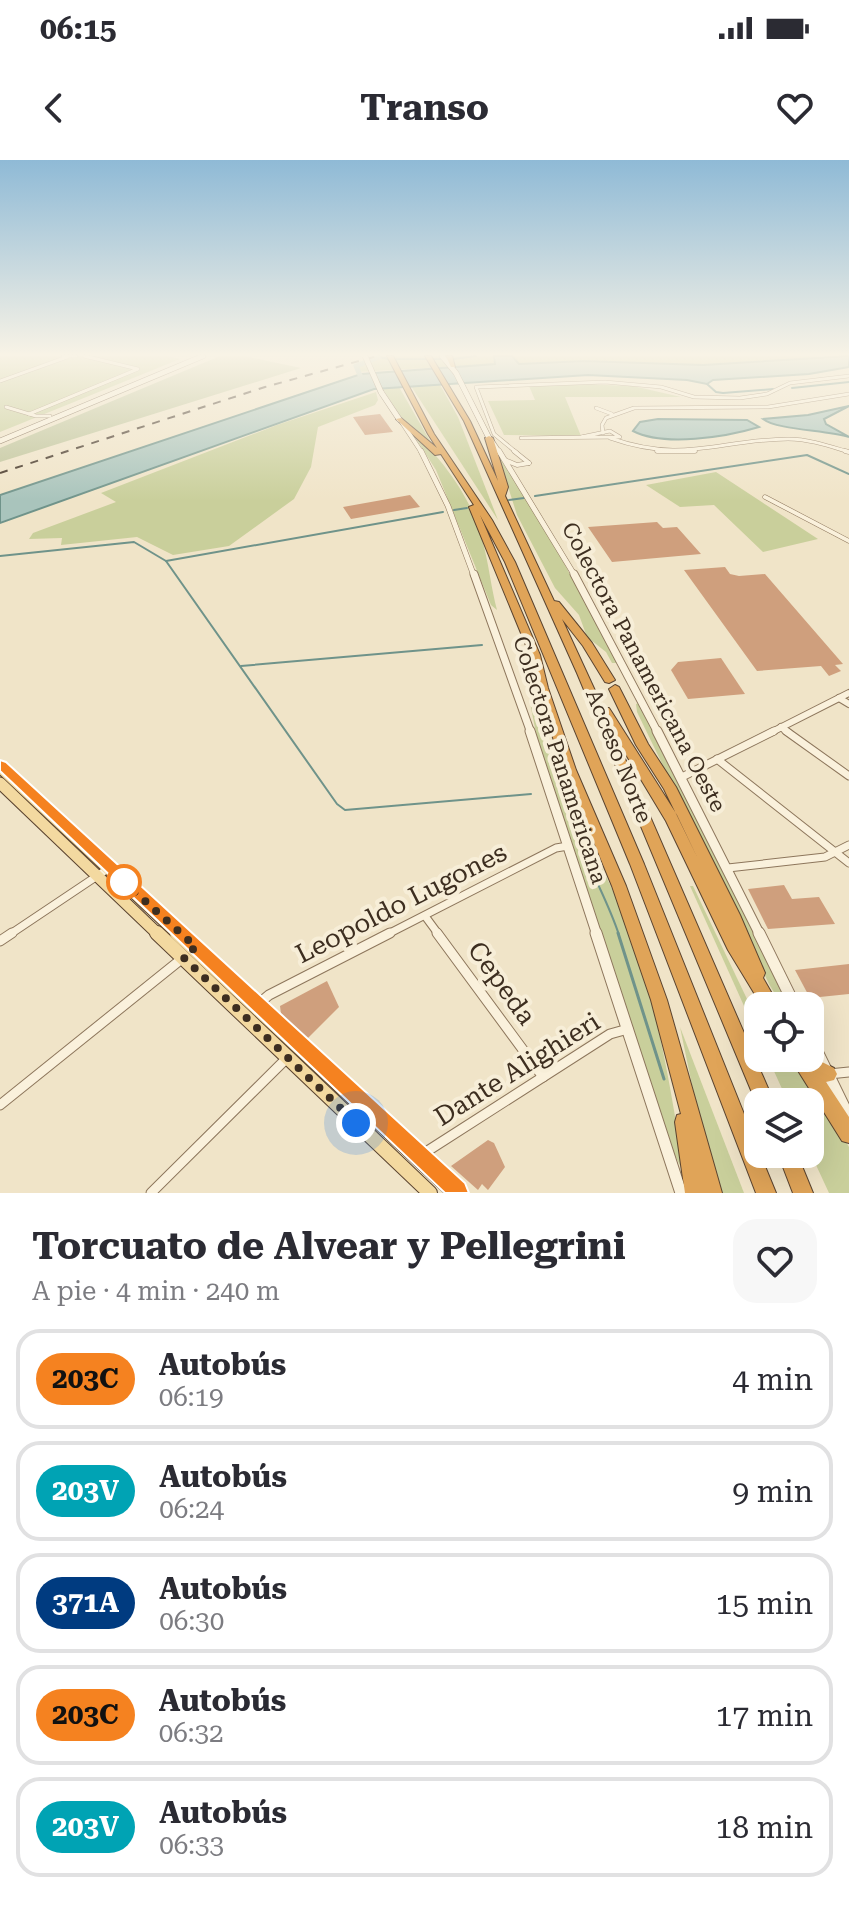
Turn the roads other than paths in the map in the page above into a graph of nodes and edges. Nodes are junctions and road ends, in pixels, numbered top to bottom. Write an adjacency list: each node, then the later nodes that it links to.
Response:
1 (53, 404): 12 (street)
2 (79, 404): 14 (main road)
3 (85, 404): 20 (main road)
4 (389, 404): 15 (main road, Colectora Panamericana, bridge)
5 (415, 404): 26 (highway, Acceso Norte)
6 (457, 404): 28 (highway, Acceso Norte)
7 (472, 404): 17 (main road, Colectora Panamericana Oeste)
8 (481, 404): 17 (street)
9 (785, 404): 13 (street)
10 (6, 407): 12 (street)
11 (596, 408): 13 (street)
12 (29, 414): 14 (street)
13 (612, 414): 16 (street)
14 (50, 416): 20 (main road)
15 (399, 419): 26 (highway); 42 (street, Colectora Panamericana)
16 (602, 432): 18 (street); 19 (street); 21 (street)
17 (494, 438): 18 (street); 23 (street, Colectora Panamericana Oeste); 24 (street); 28 (highway)
18 (588, 438): 19 (street)
19 (609, 438): 21 (street)
20 (0, 439)
21 (619, 440): 22 (street)
22 (849, 452)
23 (505, 460): 24 (street); 25 (street, Colectora Panamericana Oeste)
24 (529, 463): 25 (street)
25 (517, 477): 39 (street, Colectora Panamericana Oeste)
26 (465, 486): 58 (highway); 77 (highway, Acceso Norte)
27 (765, 497): 29 (street)
28 (501, 498): 30 (highway, Acceso Norte)
29 (849, 541)
30 (535, 574): 31 (highway, Acceso Norte); 53 (highway)
31 (582, 673): 52 (highway); 65 (highway, Acceso Norte)
32 (849, 693): 33 (street)
33 (839, 698): 34 (street); 35 (street)
34 (849, 704)
35 (781, 727): 36 (street); 38 (street)
36 (717, 759): 39 (street); 43 (street)
37 (0, 767): 45 (main road)
38 (849, 776)
39 (682, 777): 46 (street, Colectora Panamericana Oeste)
40 (0, 783): 47 (main road)
41 (849, 845): 43 (street)
42 (568, 846): 48 (street, Leopoldo Lugones); 56 (street, Colectora Panamericana)
43 (836, 853): 44 (street); 46 (street)
44 (849, 863)
45 (109, 868): 47 (street); 50 (main road)
46 (728, 868): 54 (street, Colectora Panamericana Oeste)
47 (97, 876): 49 (street); 51 (main road)
48 (425, 916): 55 (street, Leopoldo Lugones); 64 (street, Cepeda)
49 (0, 941)
50 (196, 947): 51 (street); 55 (main road)
51 (183, 957): 57 (main road); 66 (street)
52 (762, 992)
53 (765, 992)
54 (788, 992)
55 (257, 1005): 69 (main road)
56 (628, 1029): 64 (street, Dante Alighieri); 74 (street, Colectora Panamericana)
57 (287, 1058): 71 (main road); 72 (street)
58 (676, 1066): 75 (highway); 76 (highway)
59 (824, 1066): 63 (street)
60 (810, 1072): 68 (highway)
61 (824, 1072): 63 (highway)
62 (849, 1072): 63 (street)
63 (828, 1074): 67 (street)
64 (543, 1077): 69 (street, Dante Alighieri)
65 (759, 1088)
66 (0, 1105)
67 (849, 1117)
68 (849, 1134)
69 (422, 1162): 71 (street); 73 (main road)
70 (793, 1168): 78 (highway)
71 (421, 1189)
72 (151, 1193)
73 (455, 1193)
74 (681, 1193)
75 (695, 1193)
76 (712, 1193)
77 (766, 1193)
78 (803, 1193)

